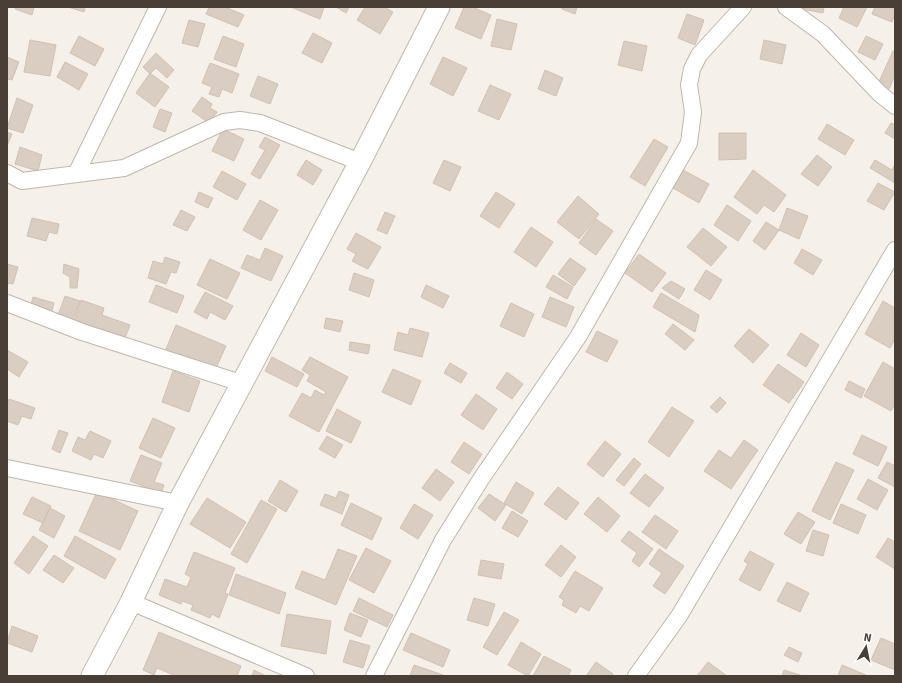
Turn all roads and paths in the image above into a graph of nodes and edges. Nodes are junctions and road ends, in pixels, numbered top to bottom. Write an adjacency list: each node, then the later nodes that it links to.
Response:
1 (158, 7): 8 (street)
2 (439, 7): 6 (street)
3 (742, 7): 17 (street)
4 (786, 7): 5 (street)
5 (895, 106)
6 (360, 162): 8 (street); 11 (street)
7 (7, 173): 8 (street)
8 (76, 174)
9 (895, 250): 18 (street)
10 (7, 303): 11 (street)
11 (241, 383): 13 (street)
12 (7, 468): 13 (street)
13 (178, 503): 14 (street)
14 (131, 602): 15 (street); 16 (street)
15 (92, 676)
16 (306, 676)
17 (374, 676)
18 (636, 676)

